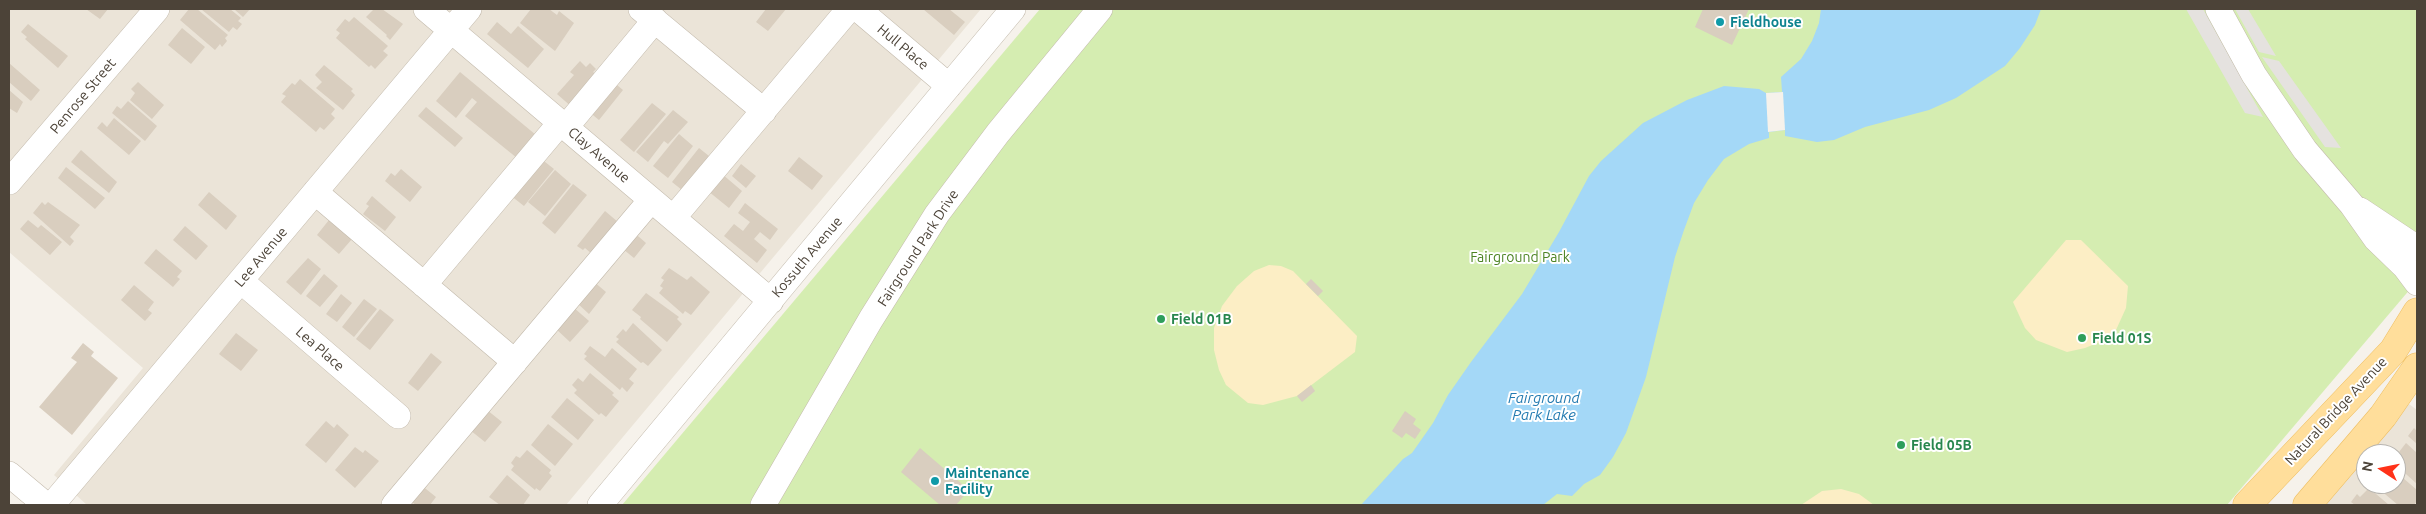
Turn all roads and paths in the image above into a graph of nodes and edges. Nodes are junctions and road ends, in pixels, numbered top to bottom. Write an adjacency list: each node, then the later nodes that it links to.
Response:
1 (157, 9): 14 (street, Penrose Street)
2 (426, 9): 10 (street, Clay Avenue)
3 (470, 9): 10 (street, Lee Avenue)
4 (849, 9): 12 (street)
5 (858, 9): 11 (street, Hull Place)
6 (1013, 9): 11 (street, Kossuth Avenue)
7 (1100, 9): 33 (street, Fairground Park Drive)
8 (2218, 9): 17 (street)
9 (648, 14): 12 (street); 13 (street)
10 (452, 30): 13 (street, Clay Avenue); 15 (street, Lee Avenue)
11 (949, 86): 23 (street, Kossuth Avenue)
12 (764, 111): 18 (street)
13 (564, 124): 16 (street, Clay Avenue); 22 (street)
14 (9, 182)
15 (315, 192): 20 (street, Lee Avenue); 22 (street)
16 (651, 200): 18 (street, Clay Avenue); 25 (street)
17 (2352, 205): 19 (street); 21 (street)
18 (674, 218): 23 (street, Clay Avenue)
19 (2417, 248)
20 (241, 281): 27 (street, Lea Place); 30 (street, Lee Avenue)
21 (2417, 284)
22 (424, 285): 25 (street)
23 (771, 301): 32 (street, Kossuth Avenue)
24 (2417, 312): 34 (main road, Natural Bridge Avenue)
25 (515, 362): 31 (street)
26 (2417, 367): 35 (main road)
27 (398, 416)
28 (9, 474): 29 (street)
29 (46, 505)
30 (52, 505)
31 (394, 505)
32 (600, 505)
33 (763, 505)
34 (2247, 505)
35 (2307, 505)

